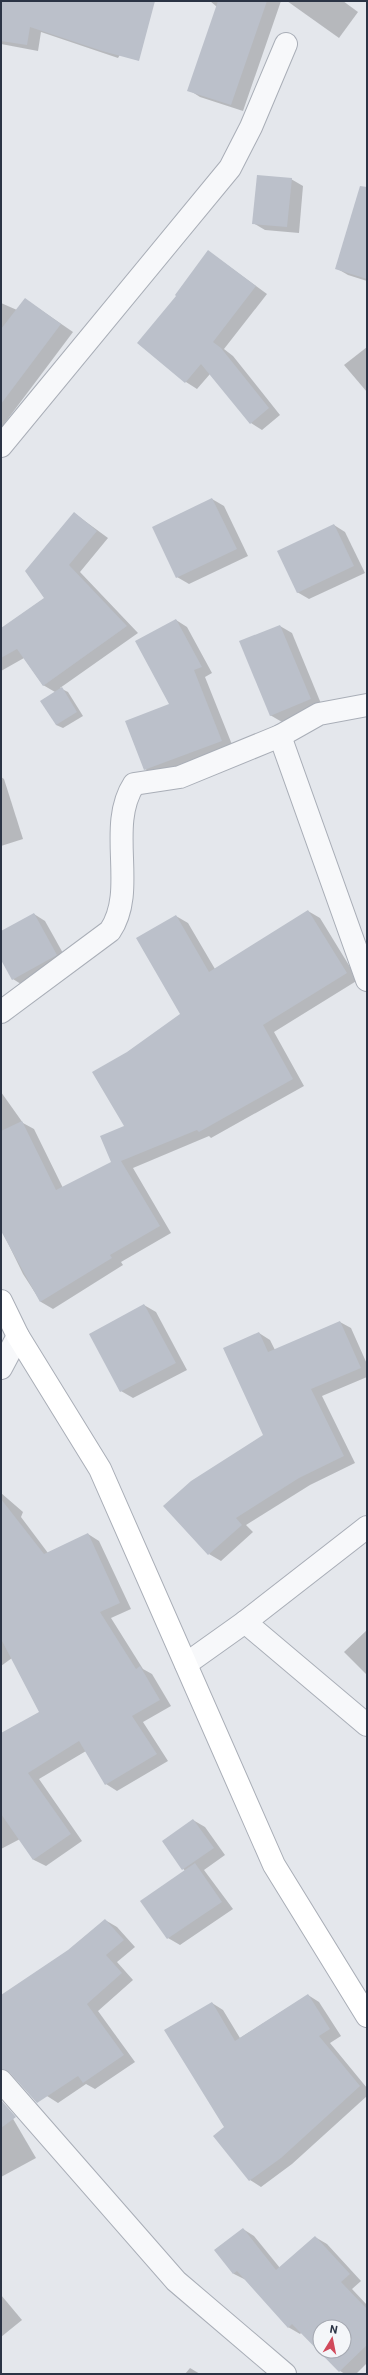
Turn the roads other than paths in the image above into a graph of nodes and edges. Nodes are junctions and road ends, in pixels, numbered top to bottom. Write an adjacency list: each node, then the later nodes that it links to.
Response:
1 (286, 44): 2 (street)
2 (1, 446)
3 (367, 705): 4 (street)
4 (280, 736): 5 (street); 6 (street)
5 (367, 980)
6 (1, 1012)
7 (1, 1301): 8 (main road)
8 (18, 1336): 9 (street); 12 (main road)
9 (1, 1368)
10 (367, 1527): 11 (street)
11 (245, 1622): 12 (street); 13 (street)
12 (186, 1664): 14 (main road)
13 (367, 1725)
14 (367, 2016)
15 (1, 2080): 16 (street)
16 (285, 2374)

